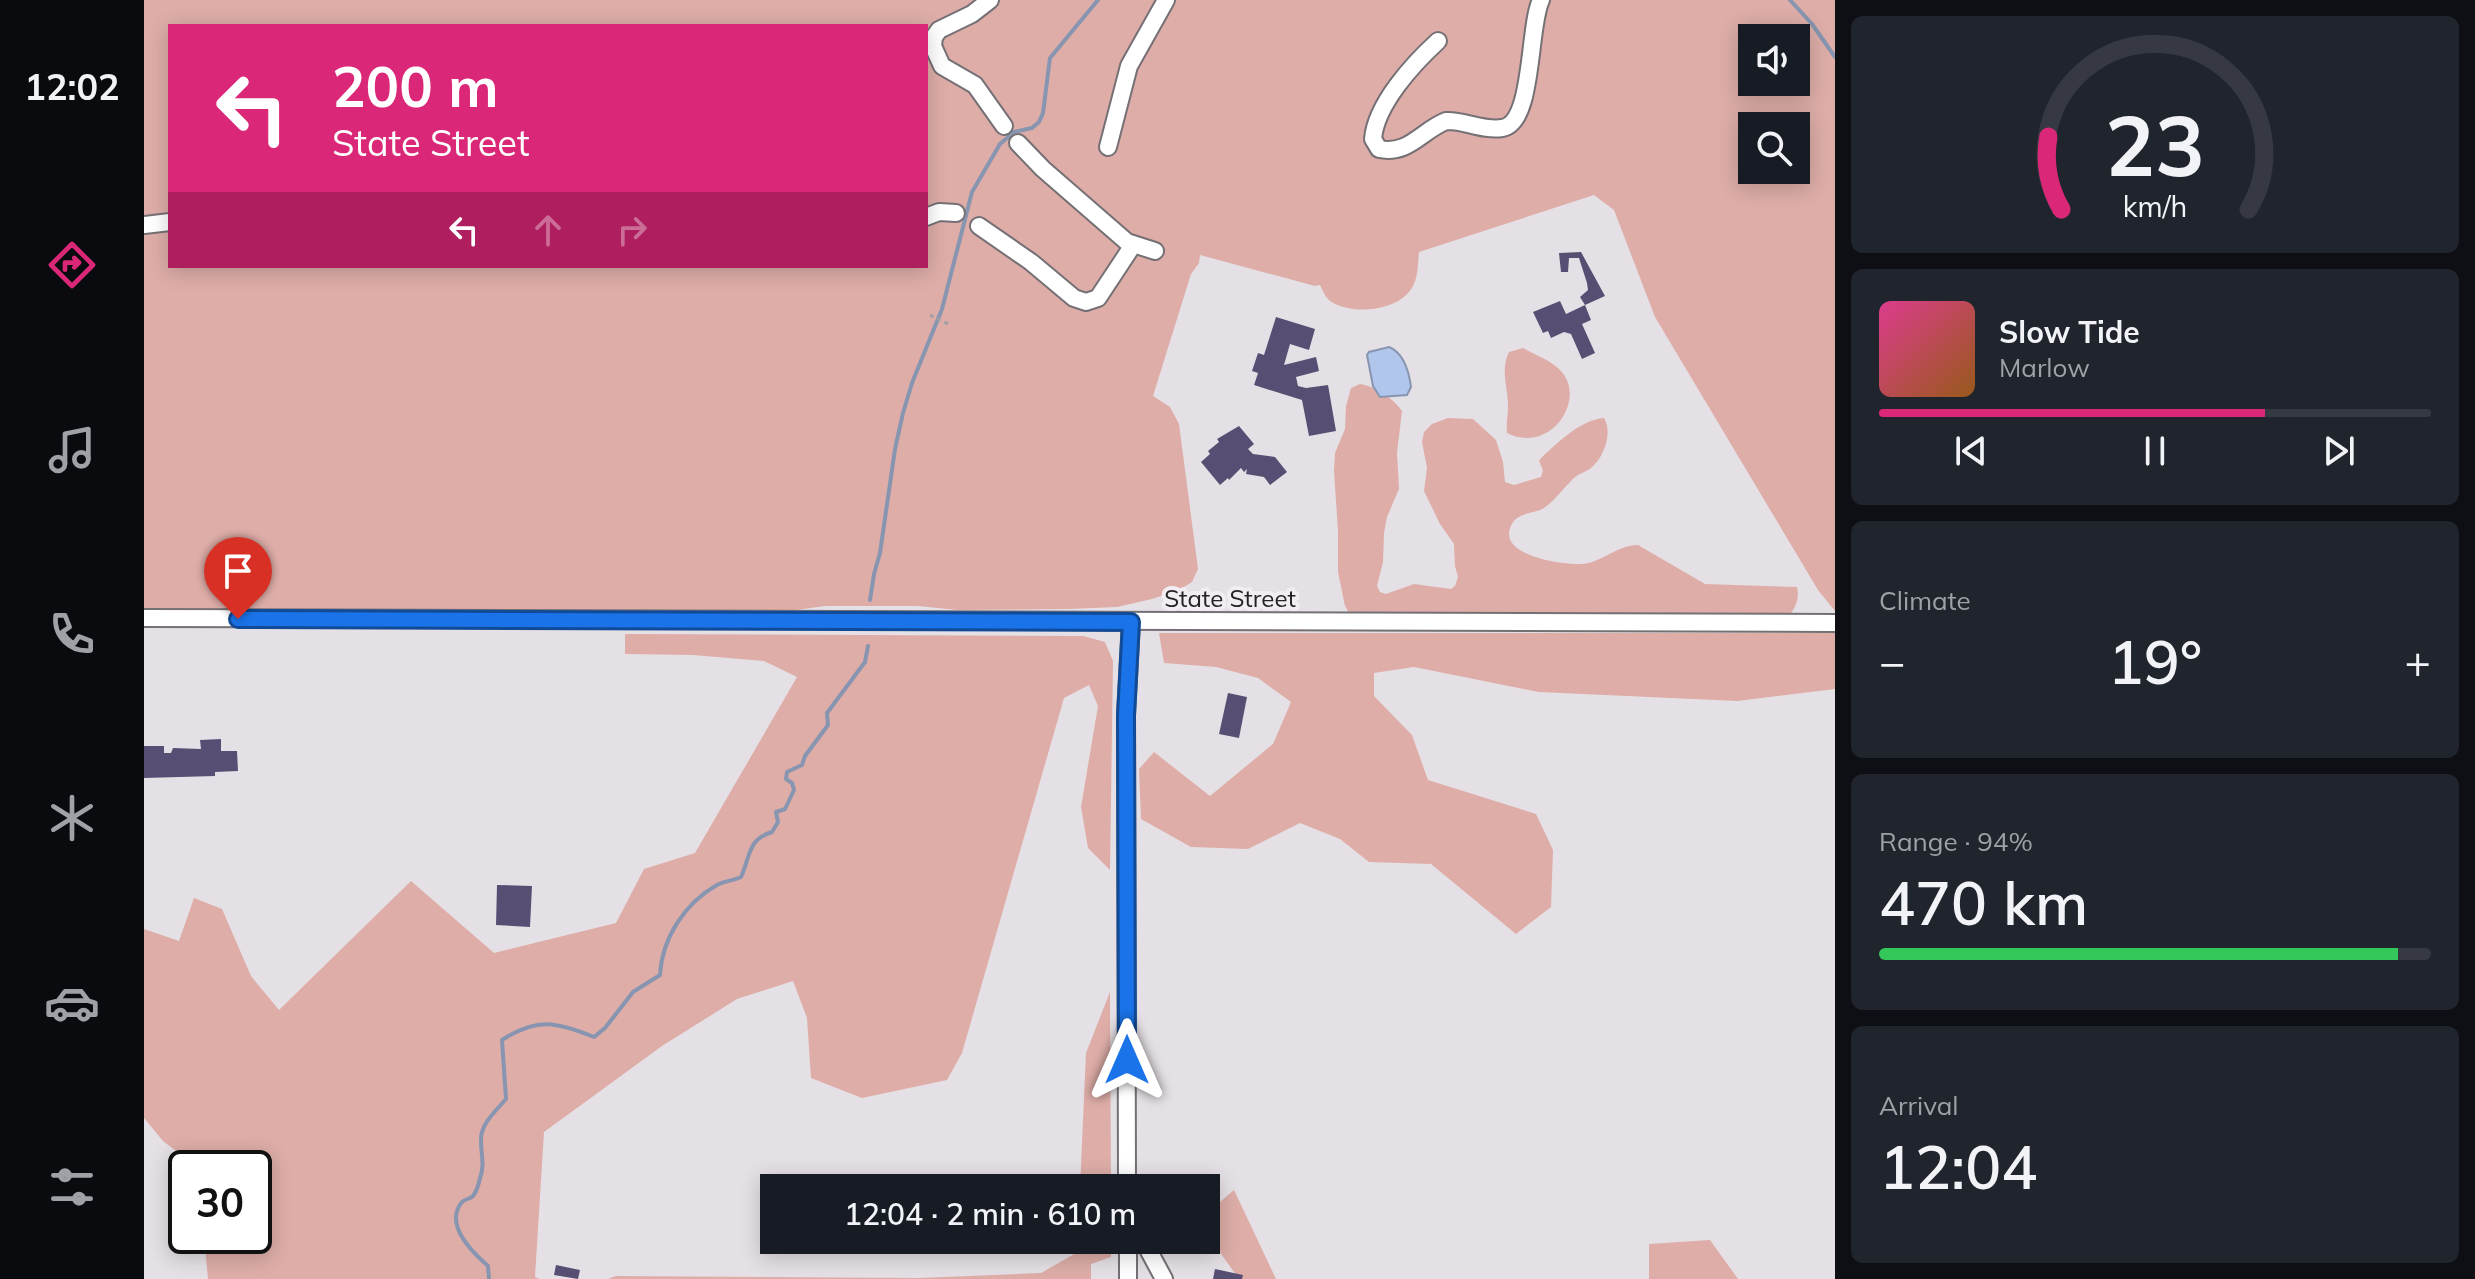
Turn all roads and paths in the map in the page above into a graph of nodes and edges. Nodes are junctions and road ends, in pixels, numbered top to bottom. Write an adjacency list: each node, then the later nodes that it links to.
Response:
1 (990, 0): 5 (street)
2 (1166, 0): 7 (street)
3 (1541, 0): 4 (street)
4 (1438, 41)
5 (1004, 126)
6 (1018, 143): 13 (street)
7 (1108, 147)
8 (956, 213): 9 (street)
9 (928, 216)
10 (168, 222): 11 (street)
11 (144, 225)
12 (979, 226): 13 (street)
13 (1133, 245): 14 (street)
14 (1155, 251)
15 (930, 315): 16 (path)
16 (948, 324)
17 (144, 618): 18 (street, State Street)
18 (1131, 622): 19 (street, State Street); 20 (street)
19 (1835, 623)
20 (1127, 1174)
21 (1128, 1254): 23 (street)
22 (1151, 1254): 24 (street)
23 (1128, 1279)
24 (1164, 1279)

